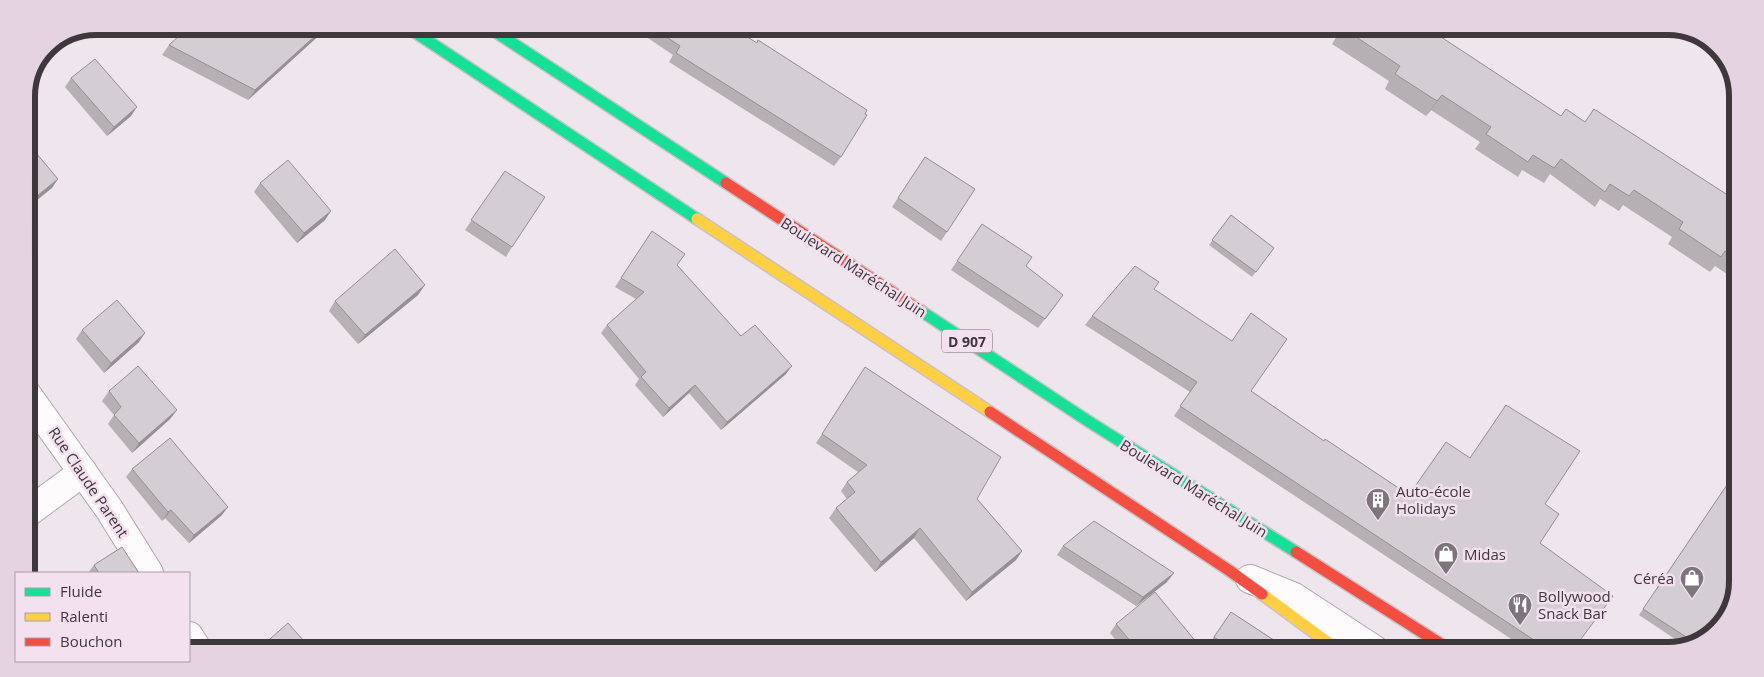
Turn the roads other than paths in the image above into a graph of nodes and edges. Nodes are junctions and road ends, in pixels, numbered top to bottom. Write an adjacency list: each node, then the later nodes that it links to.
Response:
1 (419, 35): 7 (main road)
2 (500, 35): 10 (main road, Boulevard Maréchal Juin / D 907)
3 (35, 405): 4 (street, Rue Claude Parent)
4 (83, 472): 5 (street); 6 (street, Rue Claude Parent)
5 (35, 507)
6 (148, 572)
7 (1230, 572): 8 (main road); 9 (street)
8 (1327, 642)
9 (1363, 642)
10 (1437, 642)

